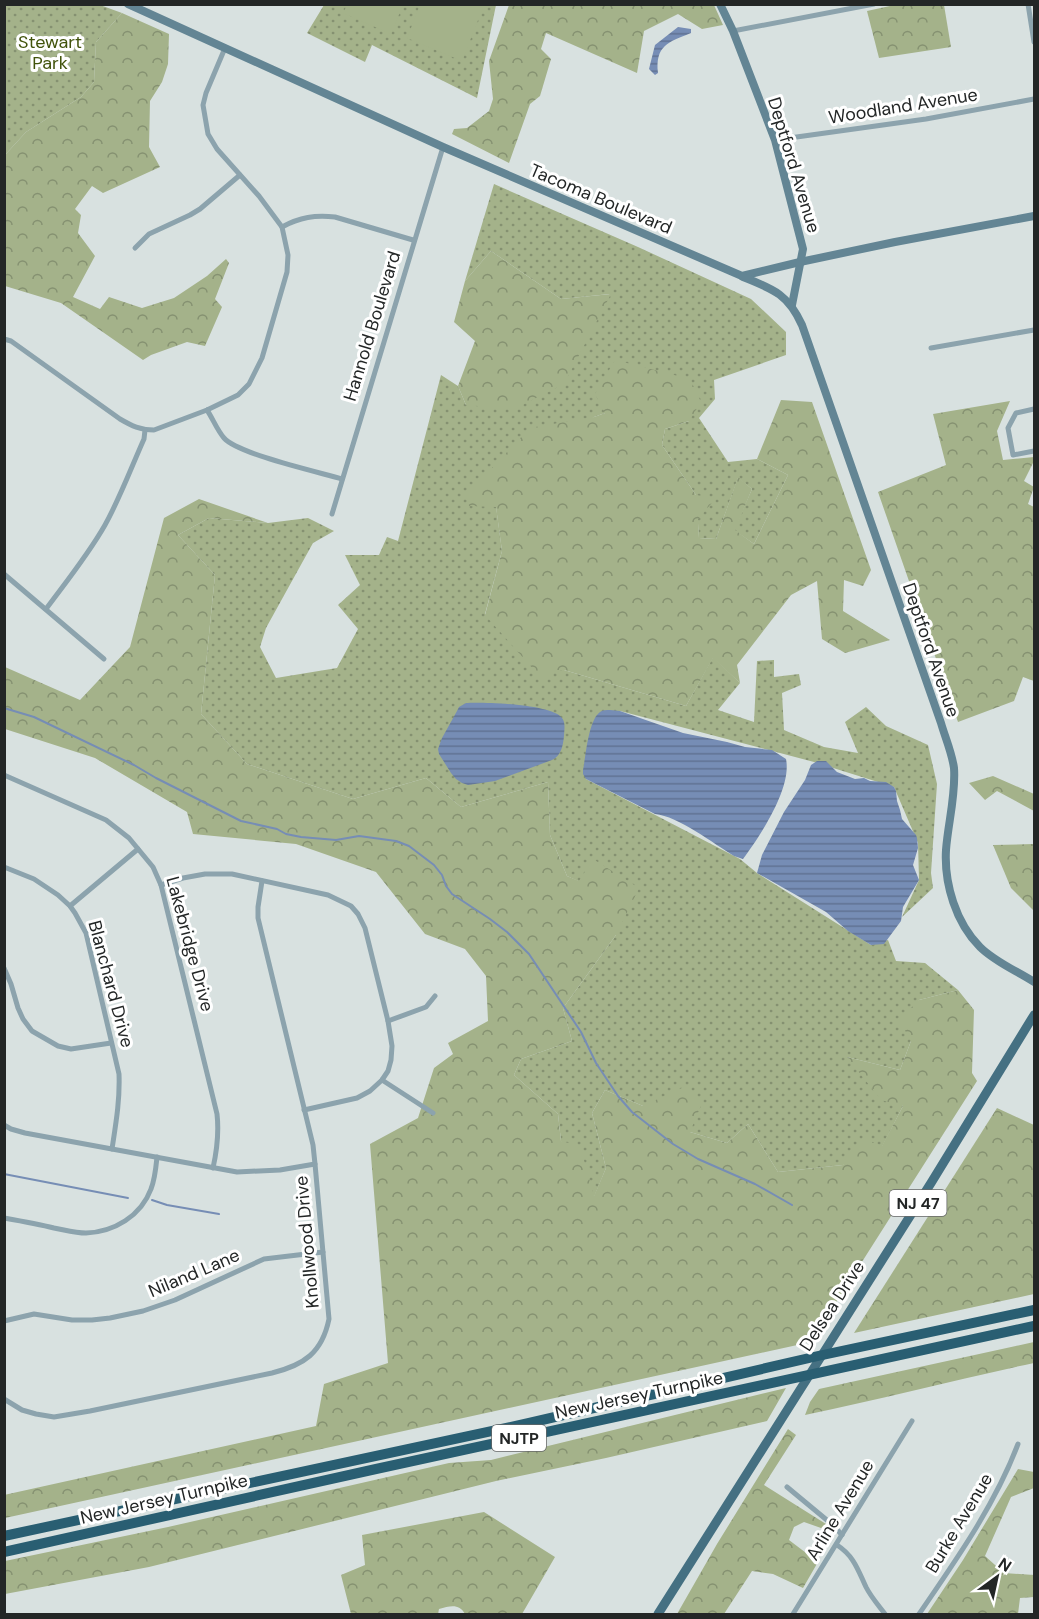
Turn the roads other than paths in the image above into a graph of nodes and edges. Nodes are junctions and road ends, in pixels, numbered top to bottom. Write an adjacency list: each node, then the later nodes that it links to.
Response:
1 (128, 4): 5 (street, Tacoma Boulevard)
2 (720, 4): 7 (street, Deptford Avenue)
3 (874, 4): 6 (street)
4 (1028, 4): 8 (street)
5 (140, 7): 9 (street, Tacoma Boulevard)
6 (851, 7): 7 (street)
7 (733, 31): 11 (street, Deptford Avenue)
8 (1035, 42)
9 (225, 48): 12 (street, Tacoma Boulevard); 13 (street)
10 (1035, 99): 11 (street, Woodland Avenue)
11 (775, 140): 18 (street, Deptford Avenue)
12 (442, 147): 16 (street, Hannold Boulevard); 19 (street, Tacoma Boulevard)
13 (240, 175): 15 (street); 17 (street)
14 (1035, 216): 18 (street)
15 (282, 227): 16 (street); 25 (street)
16 (413, 240): 28 (street, Hannold Boulevard)
17 (135, 248)
18 (800, 262): 19 (street); 20 (street, Deptford Avenue)
19 (742, 276): 20 (street, Deptford Avenue)
20 (792, 305): 40 (street, Deptford Avenue)
21 (1035, 330): 23 (street)
22 (4, 339): 26 (street)
23 (932, 348)
24 (1035, 409): 27 (street)
25 (207, 410): 26 (street); 28 (street)
26 (145, 430): 31 (street)
27 (1035, 451)
28 (342, 479): 29 (street, Hannold Boulevard)
29 (332, 514)
30 (4, 574): 31 (street)
31 (46, 609): 32 (street)
32 (104, 659)
33 (4, 775): 34 (street, Lakebridge Drive)
34 (138, 849): 37 (street, Lakebridge Drive); 38 (street)
35 (4, 867): 38 (street, Blanchard Drive)
36 (262, 881): 37 (street); 43 (street); 46 (street, Knollwood Drive)
37 (161, 885): 52 (street, Lakebridge Drive)
38 (70, 906): 44 (street, Blanchard Drive)
39 (4, 968): 44 (street)
40 (1035, 982)
41 (435, 996): 43 (street)
42 (1035, 1015): 66 (main road, Delsea Drive / NJ 47)
43 (388, 1021): 45 (street)
44 (111, 1043): 49 (street, Blanchard Drive)
45 (382, 1080): 46 (street); 47 (street)
46 (304, 1110): 51 (street, Knollwood Drive)
47 (433, 1113)
48 (4, 1125): 49 (street)
49 (112, 1149): 50 (street)
50 (157, 1157): 52 (street); 53 (street)
51 (315, 1164): 52 (street); 54 (street, Knollwood Drive)
52 (213, 1168)
53 (4, 1218)
54 (323, 1252): 56 (street, Niland Lane); 58 (street, Knollwood Drive)
55 (1035, 1310): 63 (highway, New Jersey Turnpike / NJTP)
56 (4, 1321)
57 (1035, 1326): 65 (highway, New Jersey Turnpike / NJTP)
58 (4, 1399)
59 (912, 1421): 62 (street, Arline Avenue)
60 (1018, 1444): 69 (street, Burke Avenue)
61 (787, 1487): 62 (street)
62 (842, 1535): 64 (street, Arline Avenue)
63 (4, 1536)
64 (837, 1545): 67 (street, Arline Avenue); 68 (street)
65 (4, 1552)
66 (658, 1614)
67 (793, 1614)
68 (885, 1614)
69 (919, 1614)

